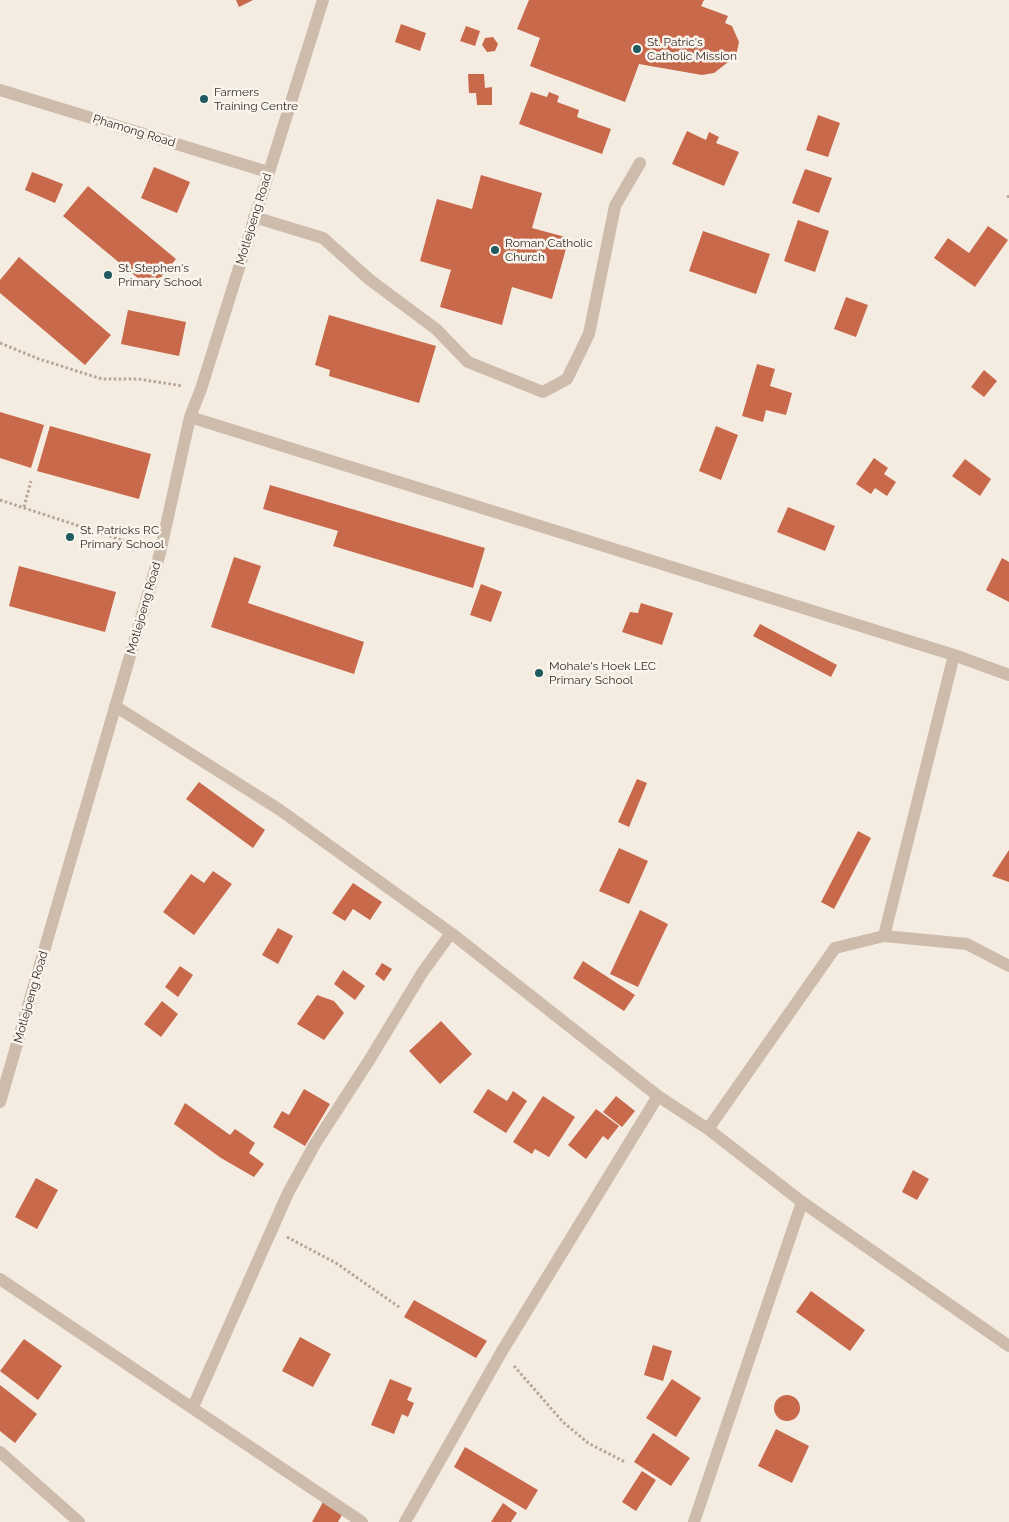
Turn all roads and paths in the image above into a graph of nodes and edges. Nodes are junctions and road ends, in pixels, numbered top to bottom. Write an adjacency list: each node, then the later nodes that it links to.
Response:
1 (323, 0): 4 (street, Motlejoeng Road)
2 (0, 90): 4 (street, Phamong Road)
3 (640, 163): 5 (street)
4 (268, 172): 5 (street, Motlejoeng Road)
5 (254, 217): 7 (street, Motlejoeng Road)
6 (0, 343): 7 (path)
7 (201, 389): 8 (street, Motlejoeng Road)
8 (190, 417): 12 (street, Motlejoeng Road); 13 (street)
9 (31, 481): 11 (path)
10 (0, 500): 11 (path)
11 (24, 507): 12 (path)
12 (160, 553): 15 (street, Motlejoeng Road)
13 (954, 655): 14 (street); 17 (street)
14 (1009, 675)
15 (115, 706): 16 (street); 20 (street, Motlejoeng Road)
16 (451, 932): 19 (street); 23 (street)
17 (884, 936): 18 (street); 21 (street)
18 (1009, 966)
19 (658, 1096): 21 (street); 27 (street)
20 (0, 1102)
21 (708, 1129): 22 (street)
22 (802, 1202): 26 (street); 34 (street)
23 (272, 1229): 25 (path); 28 (street)
24 (0, 1280): 28 (street)
25 (399, 1307)
26 (1009, 1346)
27 (502, 1351): 30 (path); 33 (street)
28 (193, 1408): 32 (street)
29 (0, 1452): 31 (street)
30 (625, 1462)
31 (79, 1522)
32 (362, 1522)
33 (405, 1522)
34 (694, 1522)

